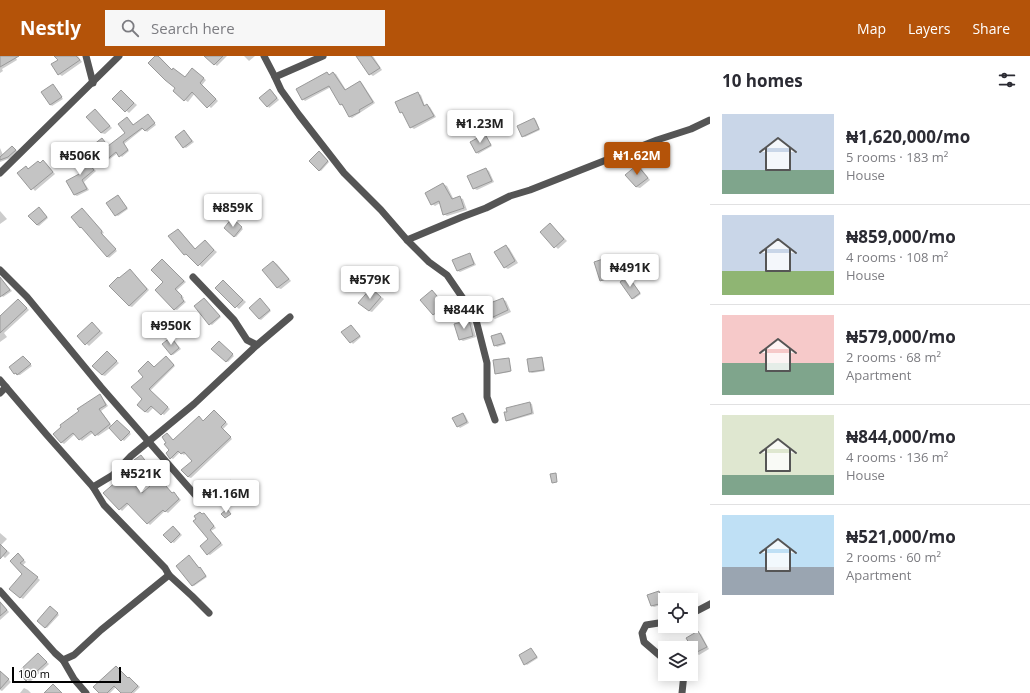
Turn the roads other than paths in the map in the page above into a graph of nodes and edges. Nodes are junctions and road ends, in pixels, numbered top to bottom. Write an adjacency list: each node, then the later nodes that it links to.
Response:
1 (86, 56): 6 (street)
2 (119, 56): 6 (street)
3 (264, 56): 5 (street)
4 (323, 56): 5 (street)
5 (276, 77): 9 (street)
6 (93, 83): 8 (street)
7 (710, 120): 9 (street)
8 (0, 173)
9 (407, 240): 17 (street)
10 (0, 270): 18 (street)
11 (193, 277): 13 (street)
12 (290, 317): 13 (street)
13 (257, 345): 18 (street)
14 (0, 380): 15 (street)
15 (6, 387): 16 (street); 19 (street)
16 (0, 393)
17 (496, 420)
18 (148, 441): 19 (street); 20 (street)
19 (93, 487): 21 (street)
20 (197, 497)
21 (169, 575): 25 (street); 28 (street)
22 (0, 592): 28 (street)
23 (710, 604): 24 (street)
24 (698, 610)
25 (209, 613)
26 (658, 623): 27 (street)
27 (658, 654)
28 (63, 660): 30 (street)
29 (683, 681): 31 (street)
30 (86, 693)
31 (682, 693)

